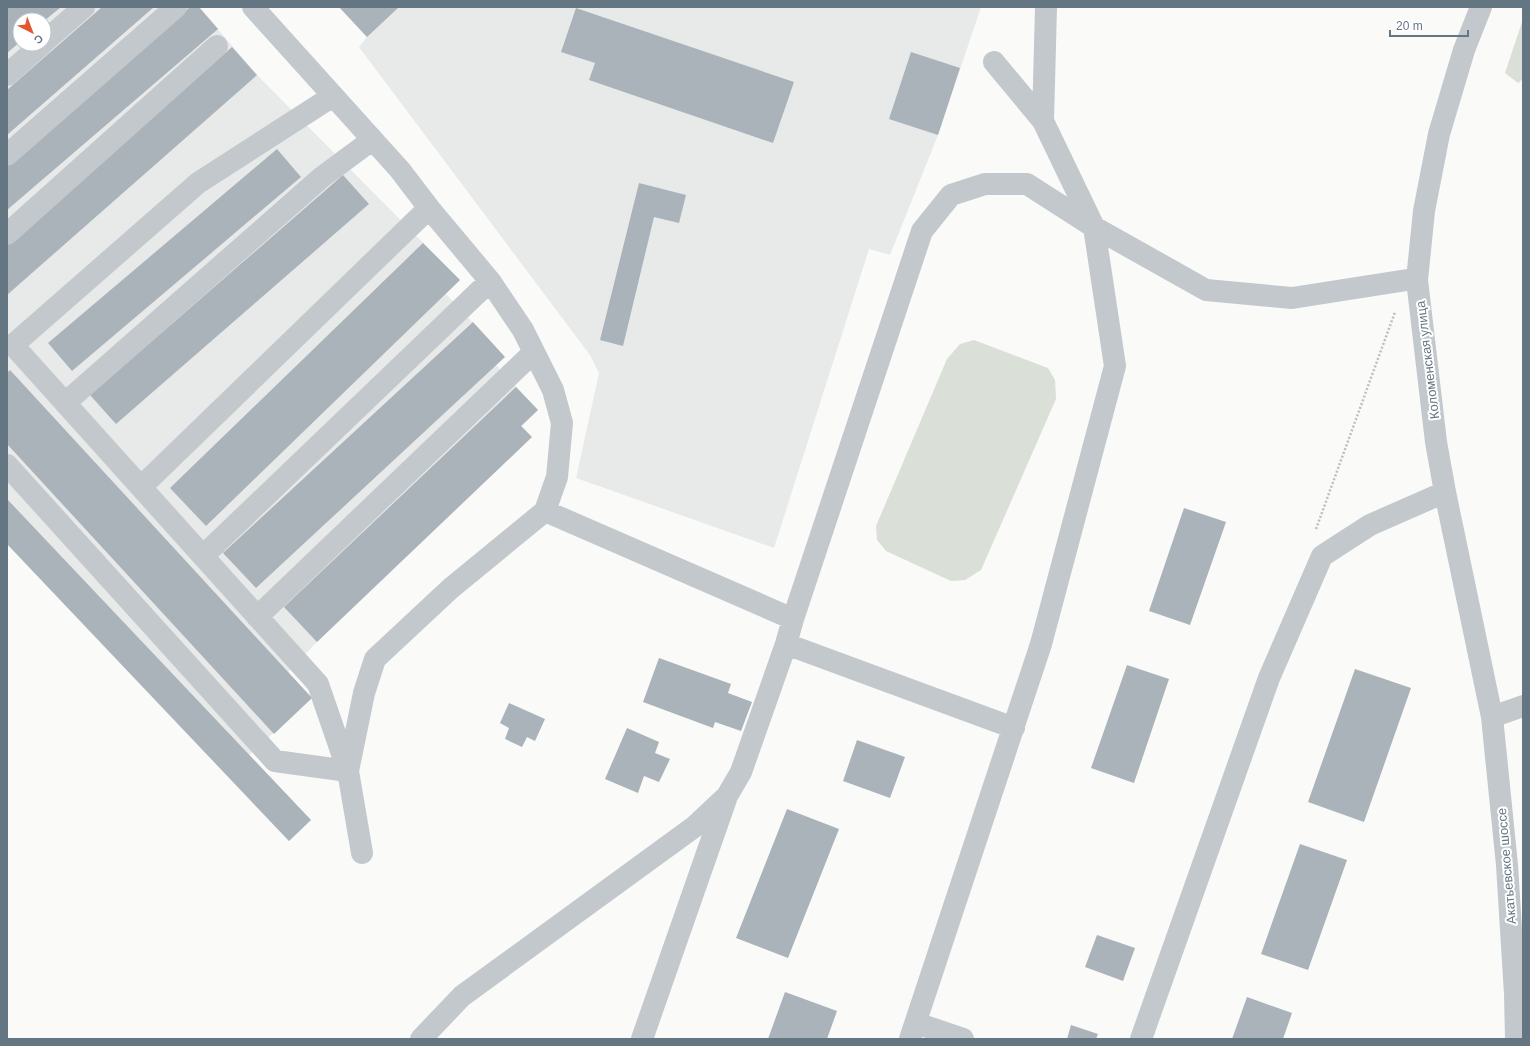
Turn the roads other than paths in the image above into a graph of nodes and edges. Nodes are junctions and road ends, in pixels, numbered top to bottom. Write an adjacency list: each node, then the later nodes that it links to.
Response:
1 (84, 7): 6 (street)
2 (176, 7): 14 (street)
3 (253, 7): 11 (street)
4 (1046, 7): 12 (street)
5 (1481, 7): 19 (street, Коломенская улица)
6 (52, 35)
7 (217, 46): 17 (street)
8 (33, 52): 10 (street)
9 (994, 62): 12 (street)
10 (7, 75)
11 (333, 96): 13 (street); 20 (street)
12 (1042, 121): 16 (street)
13 (372, 140): 15 (street); 22 (street)
14 (7, 155)
15 (429, 208): 18 (street); 24 (street)
16 (1094, 227): 19 (street); 29 (street); 33 (street)
17 (7, 234)
18 (490, 280): 21 (street); 27 (street)
19 (1417, 280): 25 (street, Коломенская улица)
20 (10, 345): 22 (street)
21 (534, 352): 26 (street); 28 (street)
22 (65, 403): 24 (street)
23 (7, 465): 34 (street)
24 (141, 487): 27 (street)
25 (1444, 492): 32 (street, Коломенская улица); 41 (street)
26 (545, 511): 29 (street); 34 (street)
27 (203, 556): 28 (street)
28 (258, 616): 34 (street)
29 (793, 619): 30 (street)
30 (786, 644): 33 (street); 35 (street)
31 (1523, 706): 32 (street)
32 (1492, 717): 42 (street, Акатьевское шоссе)
33 (1014, 728): 37 (street)
34 (348, 771): 36 (street)
35 (727, 796): 38 (street); 39 (street)
36 (362, 853)
37 (913, 1031): 40 (street)
38 (421, 1039)
39 (642, 1039)
40 (963, 1039)
41 (1141, 1039)
42 (1516, 1039)

